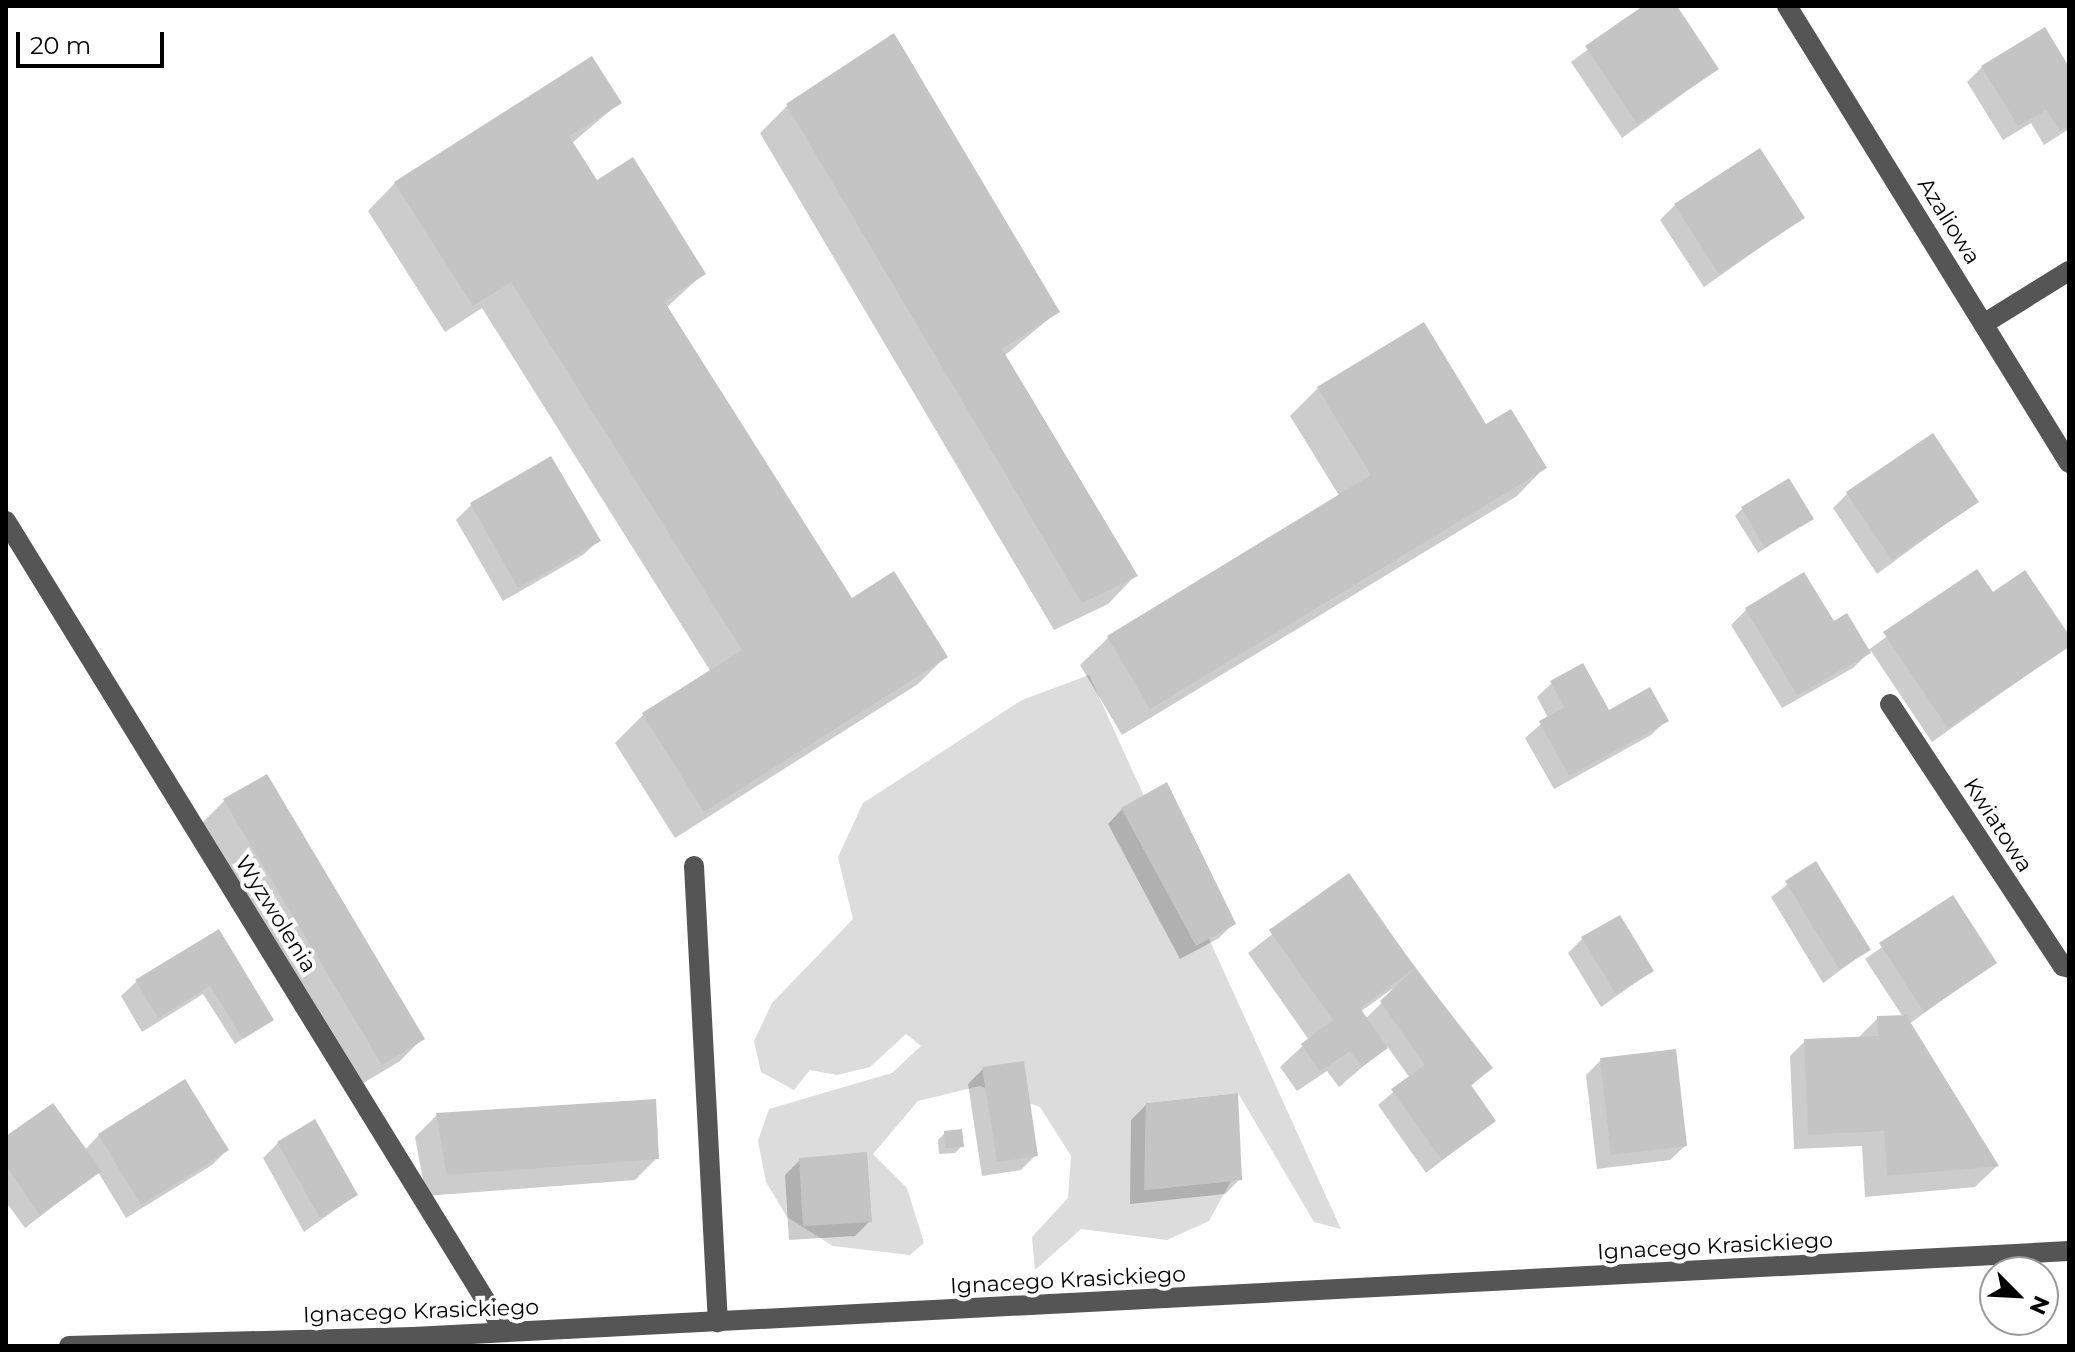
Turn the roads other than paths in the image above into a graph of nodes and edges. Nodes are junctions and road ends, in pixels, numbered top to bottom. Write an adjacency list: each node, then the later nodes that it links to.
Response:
1 (1787, 6): 3 (street, Azaliowa)
2 (2069, 271): 3 (street)
3 (1985, 323): 4 (street, Azaliowa)
4 (2069, 463)
5 (6, 521): 11 (street, Wyzwolenia)
6 (1890, 704): 8 (street, Kwiatowa)
7 (694, 866): 10 (street)
8 (2069, 968)
9 (2069, 1251): 10 (street, Ignacego Krasickiego)
10 (718, 1322): 12 (street, Ignacego Krasickiego)
11 (505, 1332): 12 (street, Ignacego Krasickiego); 13 (street, Ignacego Krasickiego)
12 (531, 1339)
13 (69, 1346)

